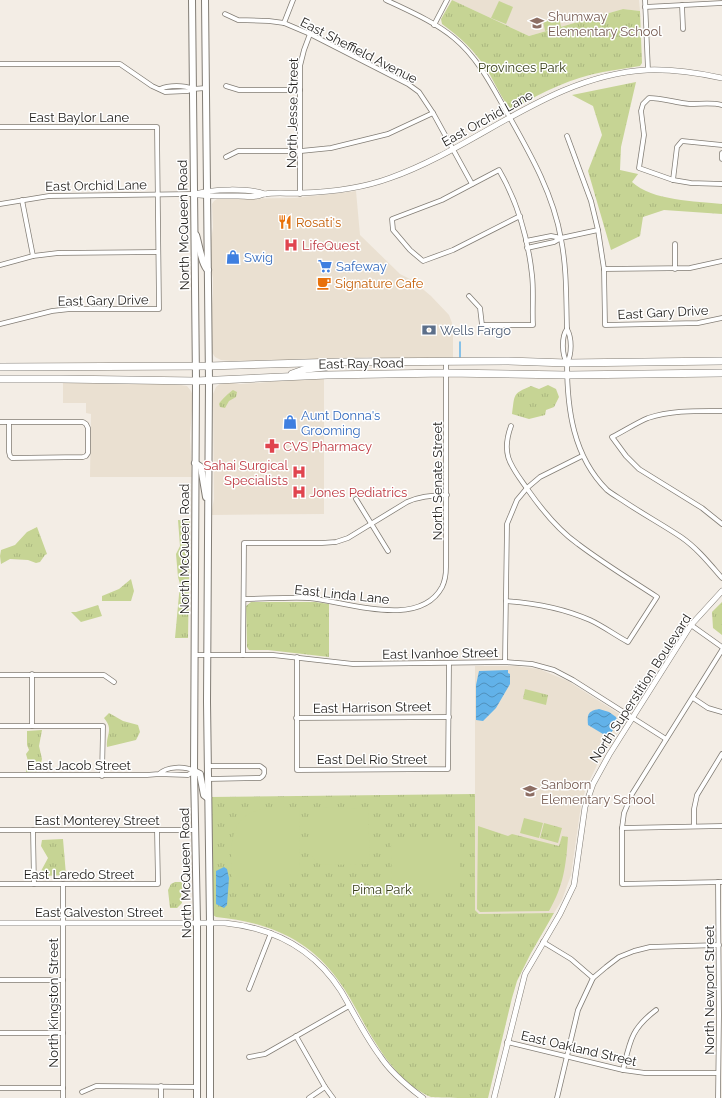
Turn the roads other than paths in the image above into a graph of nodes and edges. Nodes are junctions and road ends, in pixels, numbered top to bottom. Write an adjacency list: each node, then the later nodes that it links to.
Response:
1 (192, 0): 20 (main road, North McQueen Road)
2 (205, 0): 19 (main road, North McQueen Road)
3 (293, 0): 11 (street)
4 (386, 0): 12 (street)
5 (447, 0): 12 (street)
6 (645, 0): 9 (street)
7 (722, 3): 8 (street)
8 (682, 5): 9 (street); 13 (street)
9 (645, 7): 16 (street)
10 (225, 14): 11 (street, East Sheffield Avenue)
11 (284, 24): 14 (street, East Sheffield Avenue)
12 (434, 25): 24 (street)
13 (683, 29)
14 (310, 34): 21 (street, North Jesse Street); 23 (street, East Sheffield Avenue)
15 (0, 64): 20 (street)
16 (648, 70): 17 (street, East Orchid Lane); 24 (street, East Orchid Lane)
17 (722, 78)
18 (226, 86): 21 (street)
19 (206, 88): 20 (street); 37 (main road, North McQueen Road)
20 (193, 89): 36 (main road, North McQueen Road)
21 (300, 90): 29 (street, North Jesse Street)
22 (722, 105): 33 (street)
23 (433, 113): 28 (street, East Sheffield Avenue); 29 (street)
24 (510, 118): 28 (street, East Orchid Lane); 45 (street)
25 (0, 127): 39 (street, East Baylor Lane)
26 (567, 136): 44 (street)
27 (722, 145): 33 (street)
28 (453, 150): 34 (street); 38 (street, East Orchid Lane)
29 (301, 151): 31 (street); 38 (street, North Jesse Street)
30 (722, 153): 32 (street)
31 (226, 157)
32 (722, 159)
33 (673, 180): 35 (street)
34 (472, 184): 42 (street); 42 (street)
35 (722, 184)
36 (194, 194): 37 (street, East Orchid Lane); 39 (street, East Orchid Lane); 43 (main road, North McQueen Road)
37 (207, 194): 38 (street, East Orchid Lane); 55 (main road, North McQueen Road)
38 (300, 194)
39 (158, 195): 40 (street, East Orchid Lane); 49 (street)
40 (22, 200): 41 (street, East Orchid Lane); 50 (street)
41 (0, 204)
42 (520, 216): 46 (street)
43 (194, 230): 55 (main road); 63 (main road, North McQueen Road)
44 (598, 230): 45 (street); 54 (street)
45 (561, 238): 46 (street); 48 (street); 62 (street)
46 (526, 242): 48 (street)
47 (675, 244): 53 (street)
48 (527, 248): 56 (street)
49 (158, 252): 50 (street); 58 (street, East Gary Drive)
50 (33, 256): 52 (street)
51 (722, 261): 53 (street)
52 (0, 266)
53 (675, 268): 54 (street)
54 (604, 269): 57 (street, East Gary Drive)
55 (208, 270): 64 (main road, North McQueen Road)
56 (469, 296)
57 (722, 318)
58 (0, 324)
59 (722, 361): 62 (main road, East Ray Road)
60 (339, 362): 61 (main road, East Ray Road); 64 (main road, East Ray Road); 69 (main road)
61 (446, 362): 62 (main road, East Ray Road); 66 (street, North Senate Street)
62 (567, 364): 68 (street)
63 (195, 366): 64 (main road, East Ray Road); 65 (main road, East Ray Road); 72 (main road, North McQueen Road)
64 (208, 366): 71 (main road, North McQueen Road)
65 (0, 367)
66 (446, 373): 68 (main road, East Ray Road); 69 (main road, East Ray Road); 80 (street, North Senate Street)
67 (722, 373): 68 (main road, East Ray Road)
68 (568, 375): 77 (street)
69 (286, 376): 71 (main road, East Ray Road)
70 (0, 379): 72 (main road, East Ray Road)
71 (209, 380): 72 (main road, East Ray Road); 82 (main road, North McQueen Road)
72 (196, 381): 78 (main road, North McQueen Road)
73 (722, 411): 84 (street)
74 (0, 422): 75 (street)
75 (9, 422): 75 (street)
76 (511, 426): 79 (street)
77 (582, 456): 79 (street); 86 (street)
78 (195, 464): 82 (main road); 94 (main road, North McQueen Road)
79 (527, 488): 90 (street); 90 (street)
80 (447, 495): 83 (street); 88 (street, North Senate Street)
81 (356, 499): 83 (street)
82 (209, 508): 95 (main road, North McQueen Road)
83 (372, 524): 85 (street); 89 (street)
84 (722, 524)
85 (388, 551)
86 (722, 578)
87 (722, 591): 91 (street, North Superstition Boulevard)
88 (435, 596): 89 (street, East Linda Lane)
89 (244, 599): 96 (street)
90 (506, 601): 98 (street)
91 (691, 625): 92 (street); 107 (street, North Superstition Boulevard)
92 (722, 647)
93 (722, 650): 103 (street)
94 (195, 655): 95 (street, East Ivanhoe Street); 114 (main road, North McQueen Road)
95 (208, 655): 96 (street, East Ivanhoe Street); 113 (main road, North McQueen Road)
96 (243, 655): 97 (street, East Ivanhoe Street)
97 (297, 657): 99 (street, East Ivanhoe Street); 106 (street)
98 (505, 662): 99 (street, East Ivanhoe Street); 107 (street, East Ivanhoe Street)
99 (449, 663): 105 (street)
100 (32, 674): 101 (street); 102 (street); 109 (street)
101 (0, 675)
102 (114, 682)
103 (693, 698): 104 (street); 110 (street)
104 (722, 712)
105 (449, 717): 106 (street, East Harrison Street); 106 (street, East Del Rio Street)
106 (296, 718)
107 (632, 718): 110 (street, East Ivanhoe Street); 136 (street, North Superstition Boulevard)
108 (0, 726): 109 (street)
109 (32, 726): 117 (street)
110 (666, 739): 122 (street)
111 (722, 754): 112 (street)
112 (721, 760): 120 (street)
113 (208, 766): 118 (main road, North McQueen Road); 118 (street)
114 (194, 771): 115 (street, East Jacob Street); 115 (street, East Jacob Street); 119 (main road); 126 (main road, North McQueen Road)
115 (159, 774): 117 (street, East Jacob Street)
116 (0, 775): 117 (street, East Jacob Street)
117 (102, 776)
118 (208, 779): 119 (main road, North McQueen Road)
119 (208, 798): 134 (main road, North McQueen Road)
120 (694, 826): 121 (street); 122 (street)
121 (722, 826)
122 (622, 828): 127 (street)
123 (0, 830): 124 (street, East Monterey Street)
124 (33, 830): 125 (street, East Monterey Street); 129 (street)
125 (157, 830): 126 (street, East Monterey Street); 130 (street, East Laredo Street)
126 (195, 830): 131 (main road, North McQueen Road)
127 (720, 882): 137 (street, North Newport Street)
128 (0, 884): 129 (street, East Laredo Street)
129 (34, 884): 130 (street, East Laredo Street)
130 (63, 884): 133 (street, North Kingston Street)
131 (197, 922): 133 (street, East Galveston Street); 134 (street, East Galveston Street); 154 (main road, North McQueen Road)
132 (0, 923): 133 (street, East Galveston Street)
133 (63, 923): 140 (street, North Kingston Street)
134 (210, 923): 135 (street, East Galveston Street); 162 (main road, North McQueen Road)
135 (271, 933): 141 (street); 142 (street, East Galveston Street)
136 (543, 942): 138 (street); 148 (street, North Superstition Boulevard)
137 (719, 945): 138 (street); 144 (street, North Newport Street)
138 (593, 978): 149 (street)
139 (0, 980): 140 (street)
140 (62, 980): 146 (street, North Kingston Street)
141 (249, 989)
142 (349, 1006): 147 (street); 165 (street, East Galveston Street)
143 (656, 1010): 151 (street)
144 (721, 1015): 152 (street, North Newport Street)
145 (0, 1033): 146 (street)
146 (62, 1033): 157 (street, North Kingston Street)
147 (296, 1036): 150 (street); 155 (street)
148 (507, 1042): 149 (street, East Oakland Street); 166 (street, North Superstition Boulevard)
149 (566, 1056): 151 (street, East Oakland Street); 167 (street)
150 (249, 1057)
151 (623, 1070): 152 (street, East Oakland Street)
152 (718, 1072): 168 (street, North Newport Street)
153 (161, 1086): 154 (street); 158 (street); 160 (street)
154 (197, 1087): 161 (main road, North McQueen Road)
155 (325, 1087): 163 (street); 164 (street)
156 (0, 1088): 157 (street)
157 (63, 1088): 159 (street, North Kingston Street)
158 (82, 1092)
159 (63, 1098)
160 (161, 1098)
161 (197, 1098)
162 (210, 1098)
163 (309, 1098)
164 (333, 1098)
165 (423, 1098)
166 (494, 1098)
167 (557, 1098)
168 (718, 1098)

